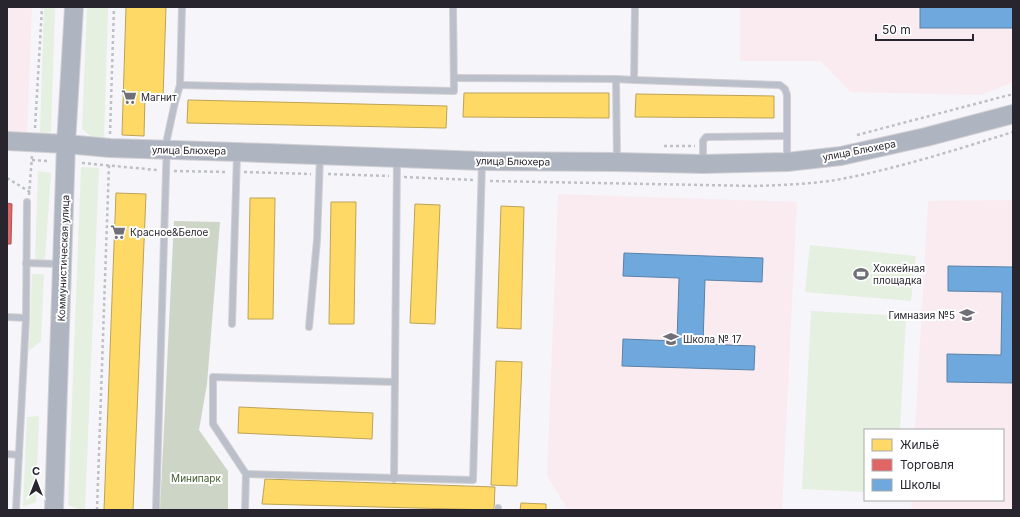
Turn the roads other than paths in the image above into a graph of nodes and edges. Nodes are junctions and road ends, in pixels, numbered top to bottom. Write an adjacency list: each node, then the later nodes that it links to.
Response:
1 (74, 7): 12 (street, Коммунистическая улица)
2 (182, 7): 8 (lane)
3 (453, 7): 5 (lane)
4 (635, 7): 7 (lane)
5 (454, 78): 6 (lane); 8 (lane)
6 (616, 79): 7 (lane); 18 (lane)
7 (634, 80): 10 (lane)
8 (180, 85): 13 (lane)
9 (1013, 114): 19 (street, улица Блюхера)
10 (787, 136): 19 (lane); 20 (lane)
11 (7, 141): 12 (street, улица Блюхера)
12 (66, 144): 13 (street, улица Блюхера); 23 (street, Коммунистическая улица)
13 (167, 150): 14 (street, улица Блюхера); 35 (lane)
14 (237, 152): 15 (street, улица Блюхера); 26 (lane)
15 (320, 155): 16 (street, улица Блюхера); 27 (lane)
16 (397, 158): 17 (street, улица Блюхера); 28 (lane)
17 (482, 161): 18 (street, улица Блюхера); 32 (lane)
18 (617, 162): 20 (street, улица Блюхера)
19 (787, 162): 20 (street, улица Блюхера)
20 (703, 164)
21 (27, 202): 22 (lane)
22 (26, 263): 23 (lane); 25 (lane)
23 (63, 264): 34 (street, Коммунистическая улица)
24 (7, 316): 25 (lane)
25 (26, 318): 30 (lane)
26 (232, 324)
27 (309, 327)
28 (395, 382): 31 (lane); 32 (lane)
29 (7, 454): 30 (lane)
30 (19, 454): 33 (lane)
31 (246, 474): 32 (lane); 36 (lane)
32 (394, 479)
33 (16, 510)
34 (54, 510)
35 (156, 510)
36 (245, 510)

